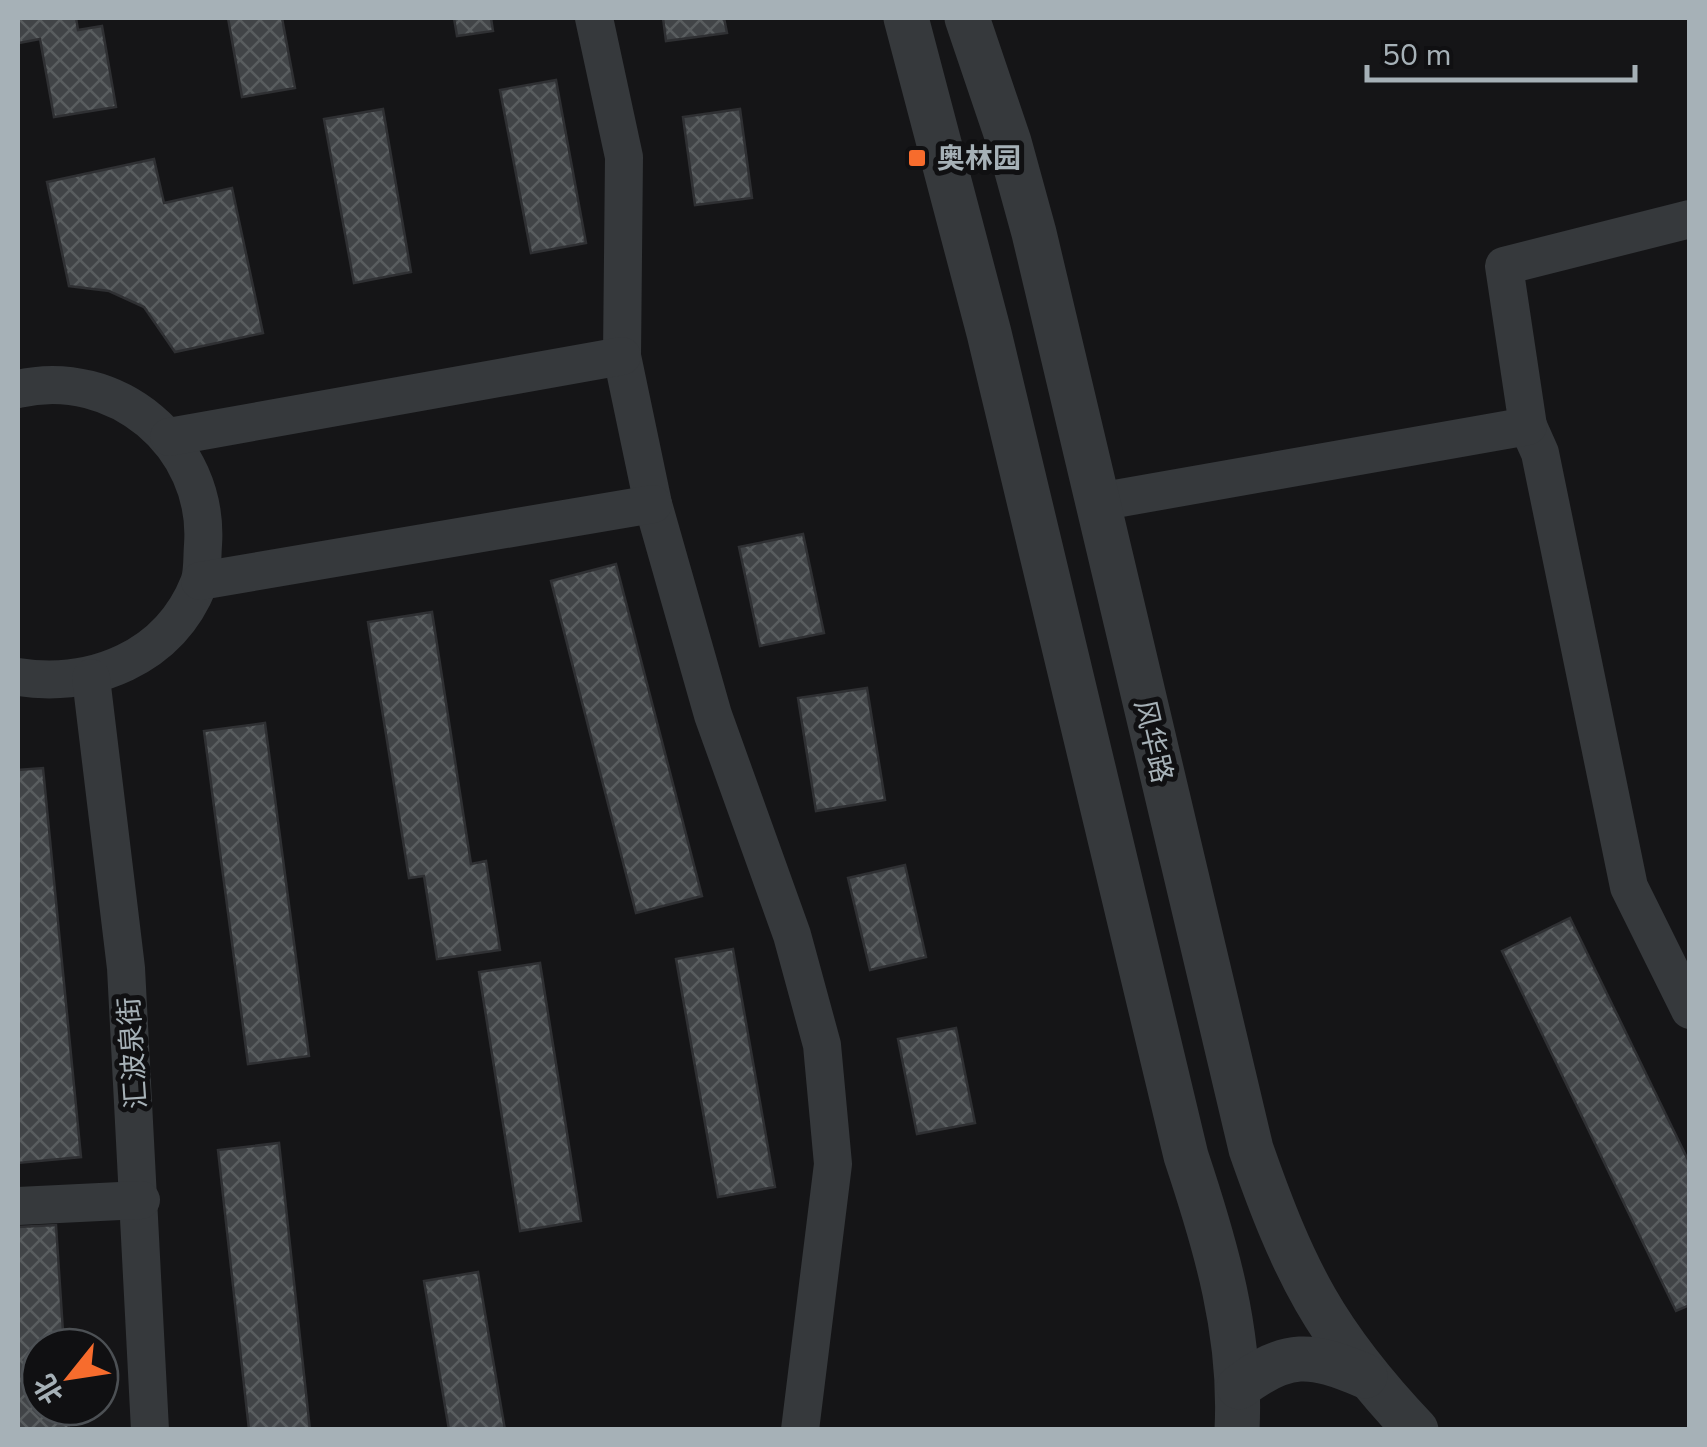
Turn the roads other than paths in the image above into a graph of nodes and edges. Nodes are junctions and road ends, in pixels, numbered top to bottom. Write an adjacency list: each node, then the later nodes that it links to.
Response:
1 (594, 18): 5 (street)
2 (906, 18): 18 (street)
3 (966, 18): 9 (street, 风华路)
4 (1690, 219): 7 (street)
5 (622, 356): 8 (street); 10 (street)
6 (18, 390): 8 (street)
7 (1528, 426): 9 (street); 14 (street)
8 (169, 437): 11 (street)
9 (1098, 502): 17 (street, 风华路)
10 (654, 504): 11 (street); 22 (street)
11 (200, 582): 13 (street)
12 (18, 676): 13 (street)
13 (91, 678): 15 (street, 汇波泉街)
14 (1690, 1010)
15 (141, 1200): 16 (street); 21 (street, 汇波泉街)
16 (18, 1206)
17 (1280, 1230): 18 (street); 19 (street, 风华路)
18 (1216, 1245): 20 (street)
19 (1365, 1376): 20 (street); 23 (street, 风华路)
20 (1238, 1408)
21 (150, 1430)
22 (800, 1430)
23 (1416, 1430)

